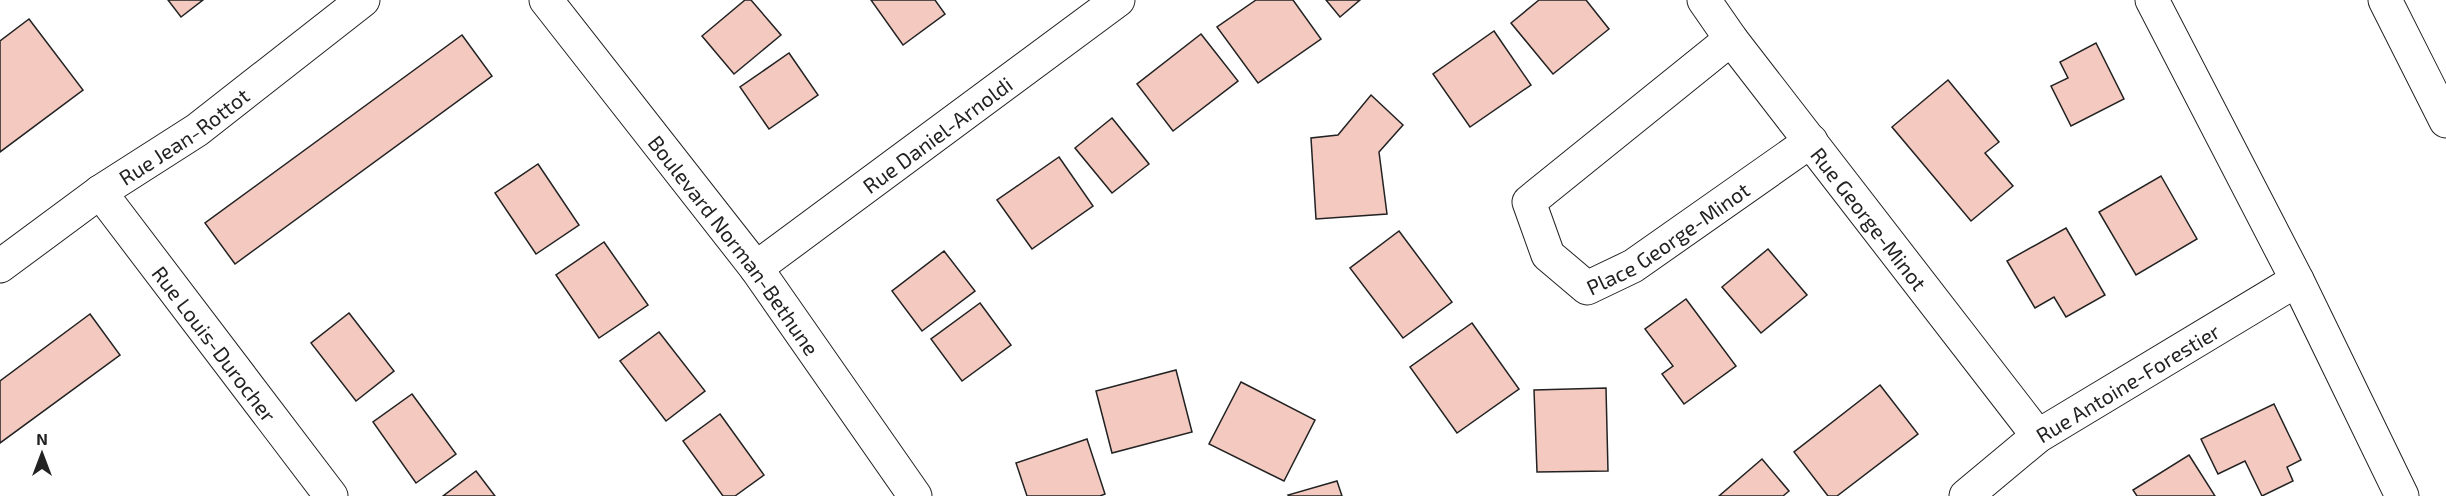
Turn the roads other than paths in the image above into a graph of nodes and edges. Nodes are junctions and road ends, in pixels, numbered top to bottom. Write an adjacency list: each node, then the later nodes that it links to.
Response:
1 (363, 0): 10 (main road, Rue Jean-Rottot)
2 (546, 0): 12 (main road, Boulevard Norman-Bethune)
3 (1118, 0): 12 (main road, Rue Daniel-Arnoldi)
4 (1704, 0): 7 (main road, Rue George-Minot)
5 (2152, 0): 13 (main road)
6 (2385, 0): 8 (main road)
7 (1731, 39): 9 (main road, Rue George-Minot); 9 (main road, Place George-Minot)
8 (2446, 121)
9 (1810, 141): 14 (main road, Rue George-Minot)
10 (100, 192): 11 (main road, Rue Jean-Rottot); 15 (main road, Rue Louis-Durocher)
11 (0, 266)
12 (756, 268): 16 (main road, Boulevard Norman-Bethune)
13 (2296, 280): 14 (main road, Rue Antoine-Forestier); 18 (main road)
14 (2038, 436): 17 (main road, Rue Antoine-Forestier)
15 (331, 496)
16 (915, 496)
17 (1966, 496)
18 (2402, 496)

